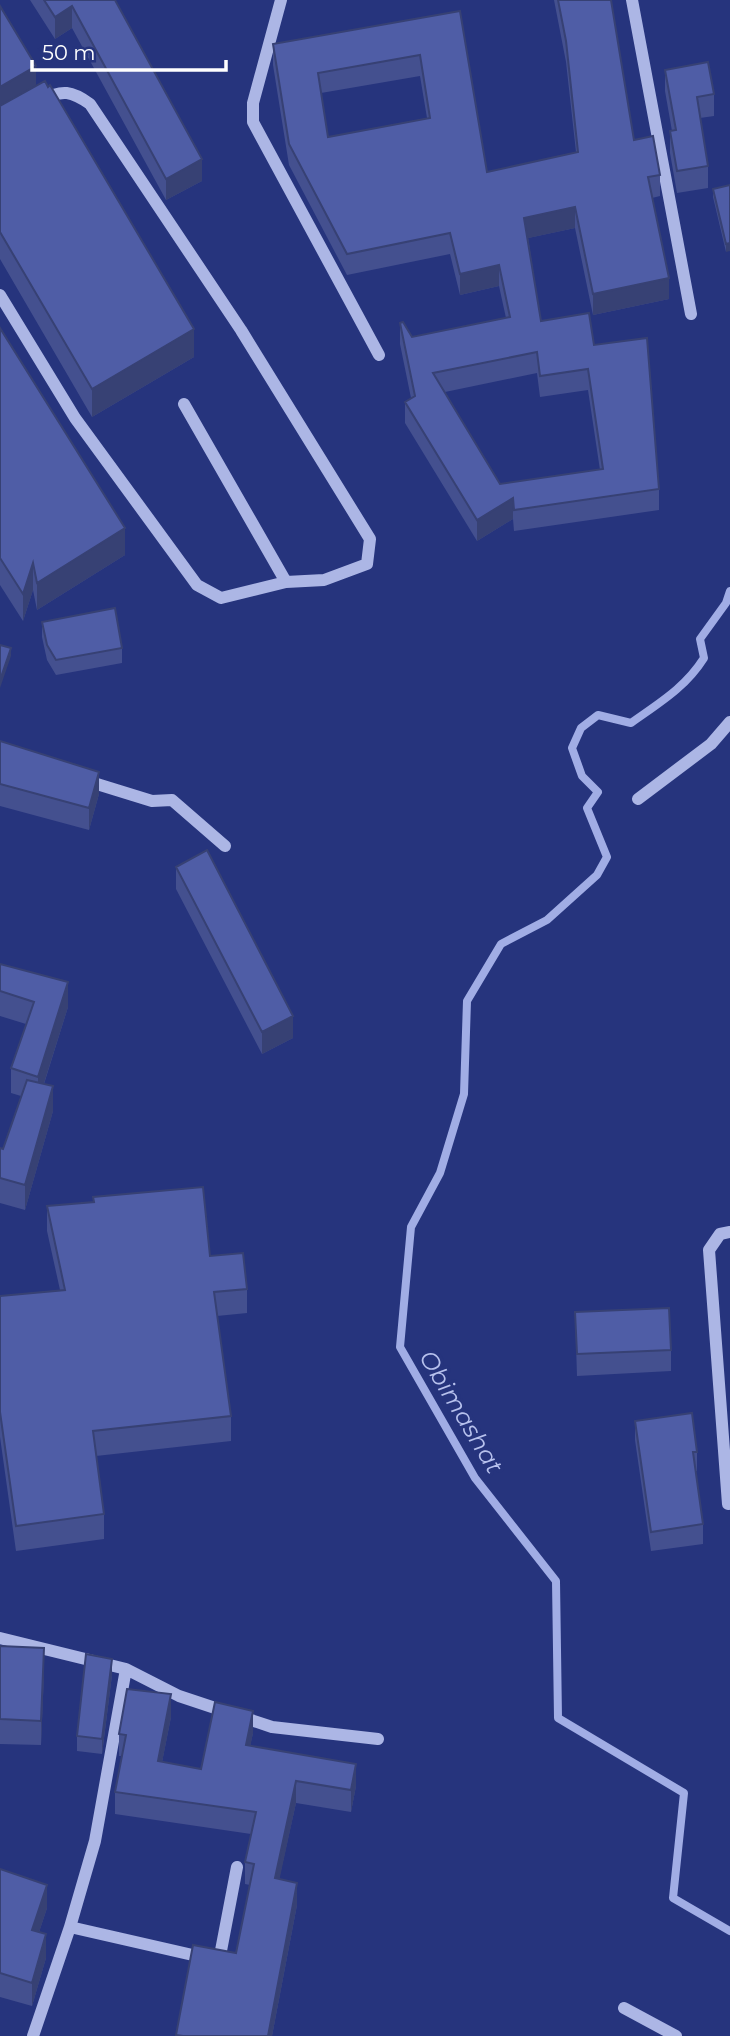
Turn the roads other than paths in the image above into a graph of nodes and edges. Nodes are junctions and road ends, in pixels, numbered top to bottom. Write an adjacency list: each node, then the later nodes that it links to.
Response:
1 (281, 0): 6 (street)
2 (632, 0): 5 (street)
3 (33, 106): 8 (street)
4 (0, 295): 8 (street)
5 (691, 314)
6 (379, 355)
7 (184, 404): 8 (street)
8 (286, 582)
9 (730, 722): 11 (street)
10 (76, 778): 12 (street)
11 (638, 799)
12 (225, 846)
13 (730, 1232): 14 (street)
14 (728, 1504)
15 (0, 1638): 16 (street)
16 (126, 1669): 17 (street); 19 (street)
17 (378, 1739)
18 (237, 1867): 19 (street)
19 (70, 1927): 21 (street)
20 (624, 2008): 22 (street)
21 (33, 2036)
22 (677, 2036)

